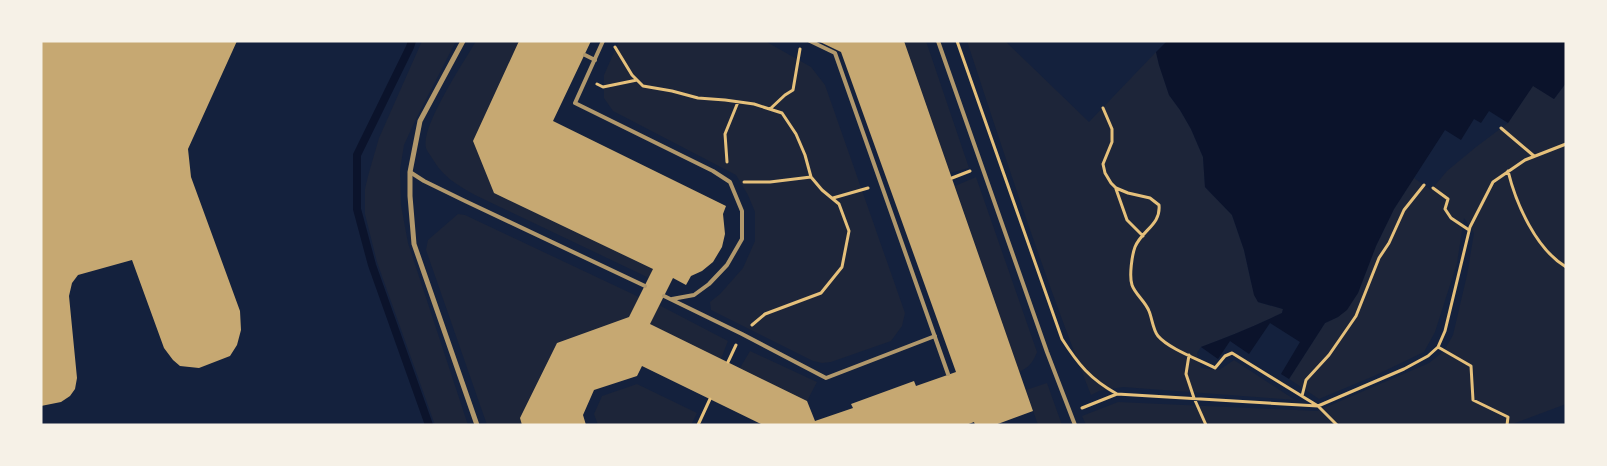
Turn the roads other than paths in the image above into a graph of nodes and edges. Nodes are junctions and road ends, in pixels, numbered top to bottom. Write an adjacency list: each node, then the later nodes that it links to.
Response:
1 (463, 41): 7 (street)
2 (603, 41): 6 (lane)
3 (810, 41): 11 (lane)
4 (938, 41): 14 (lane)
5 (585, 56): 6 (lane)
6 (595, 60): 10 (lane)
7 (410, 172): 8 (lane); 13 (street)
8 (645, 286)
9 (664, 296): 10 (lane)
10 (672, 299): 11 (lane)
11 (934, 336): 12 (lane)
12 (948, 374)
13 (477, 425)
14 (1075, 425)

